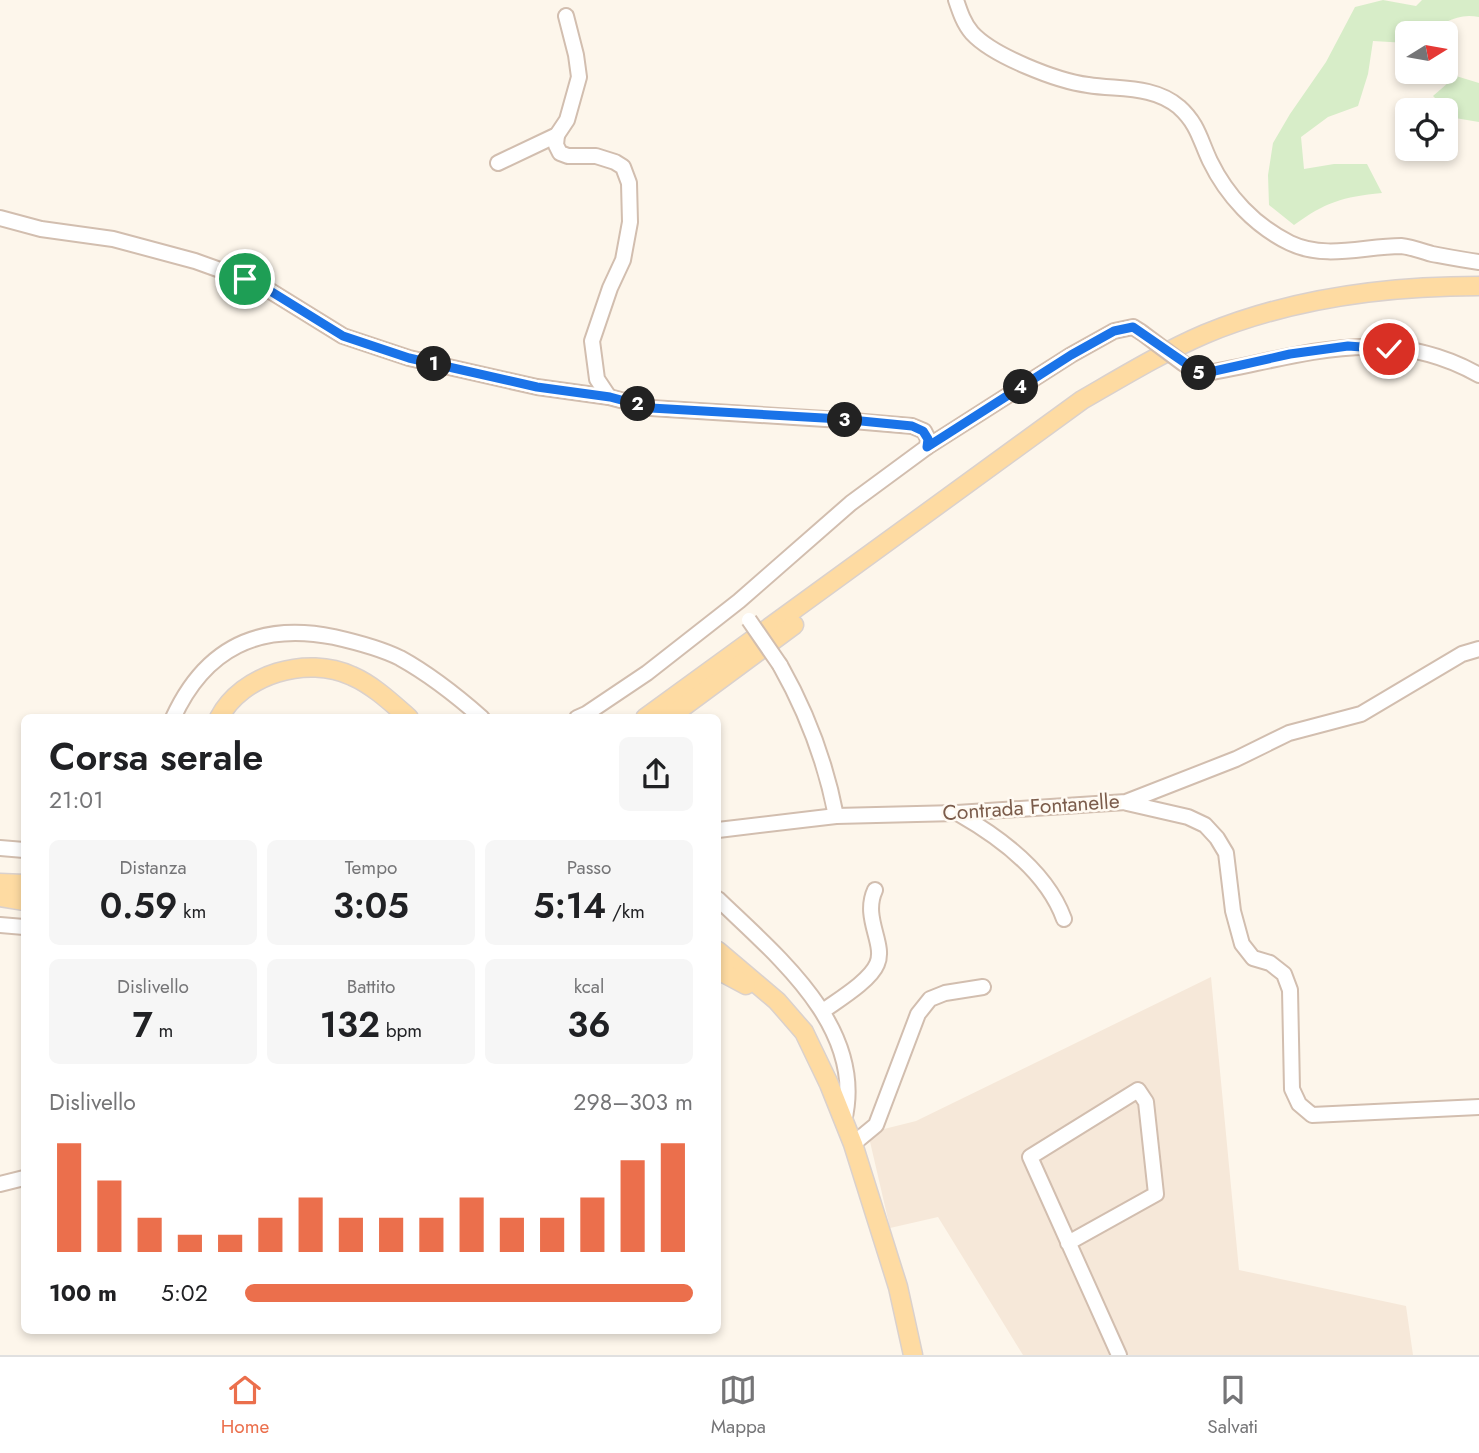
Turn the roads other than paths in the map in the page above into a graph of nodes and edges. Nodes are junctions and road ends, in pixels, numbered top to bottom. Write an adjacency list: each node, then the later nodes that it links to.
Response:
1 (956, 0): 6 (street)
2 (566, 16): 3 (street)
3 (557, 135): 4 (street); 9 (street)
4 (498, 163)
5 (0, 218): 9 (street)
6 (1479, 262)
7 (1479, 286): 11 (main road)
8 (1479, 375): 10 (street, bridge)
9 (610, 397): 10 (street)
10 (927, 447): 12 (street)
11 (935, 508): 19 (main road); 20 (main road)
12 (739, 601): 18 (street); 23 (street, bridge)
13 (1479, 649): 21 (street, Contrada Fontanelle)
14 (175, 714): 17 (street)
15 (221, 714): 16 (main road)
16 (404, 714)
17 (477, 714)
18 (586, 714)
19 (651, 714)
20 (673, 714)
21 (1126, 802): 22 (street, Contrada Fontanelle); 41 (street)
22 (957, 813): 23 (street, Contrada Fontanelle); 33 (street)
23 (836, 816): 24 (street, Contrada Fontanelle)
24 (721, 830)
25 (0, 848): 26 (street)
26 (21, 850)
27 (0, 883): 28 (main road)
28 (21, 884)
29 (875, 890): 40 (street)
30 (0, 896): 31 (main road)
31 (21, 899)
32 (721, 902): 40 (street)
33 (1064, 919)
34 (0, 925): 35 (street)
35 (21, 927)
36 (721, 954): 39 (main road)
37 (721, 972): 39 (main road)
38 (983, 987): 43 (street)
39 (777, 1001): 42 (main road)
40 (823, 1011): 42 (street)
41 (1479, 1107)
42 (844, 1121): 43 (main road)
43 (853, 1144): 47 (main road)
44 (21, 1179): 45 (street)
45 (0, 1184)
46 (1069, 1243): 46 (street); 50 (street)
47 (898, 1287): 48 (main road); 49 (main road)
48 (913, 1355)
49 (925, 1355)
50 (1119, 1355)

